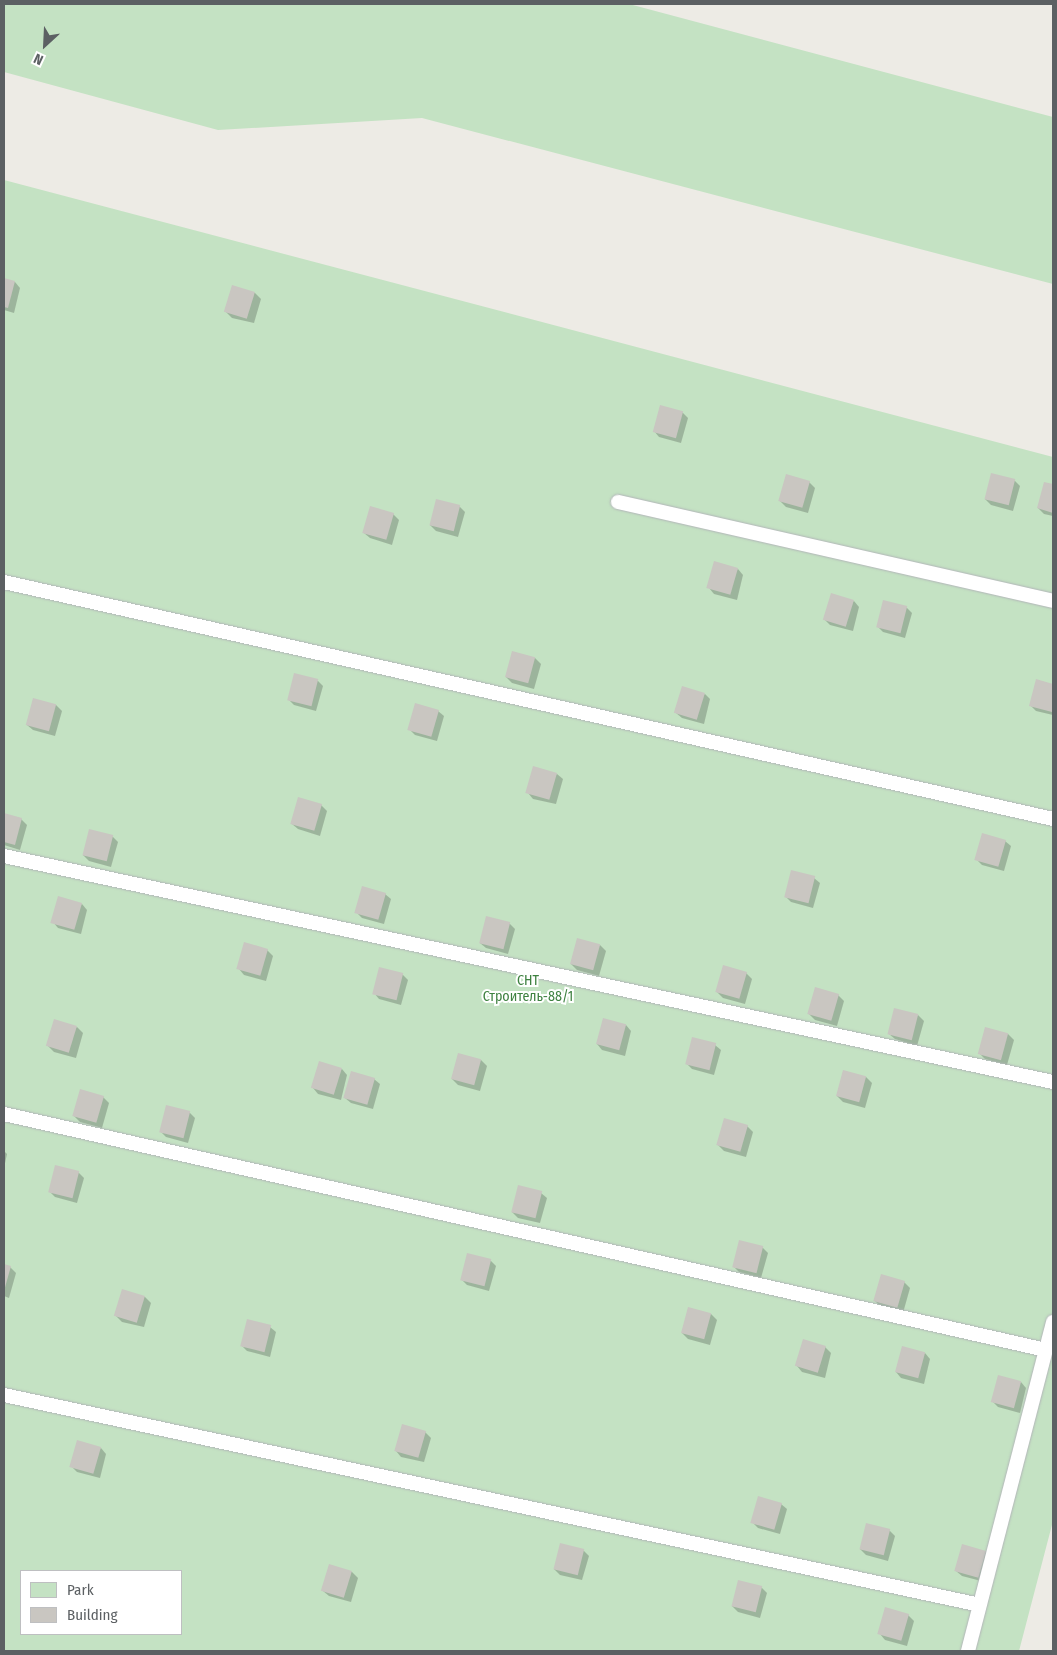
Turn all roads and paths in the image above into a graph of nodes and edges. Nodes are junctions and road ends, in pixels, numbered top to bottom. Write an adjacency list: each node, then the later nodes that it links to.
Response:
1 (618, 502): 3 (lane)
2 (4, 582): 4 (lane)
3 (1053, 601)
4 (1053, 818)
5 (4, 856): 6 (lane)
6 (1053, 1082)
7 (4, 1114): 9 (lane)
8 (1053, 1322): 9 (lane)
9 (1046, 1350): 11 (lane)
10 (4, 1395): 11 (lane)
11 (980, 1604): 12 (lane)
12 (968, 1651)

